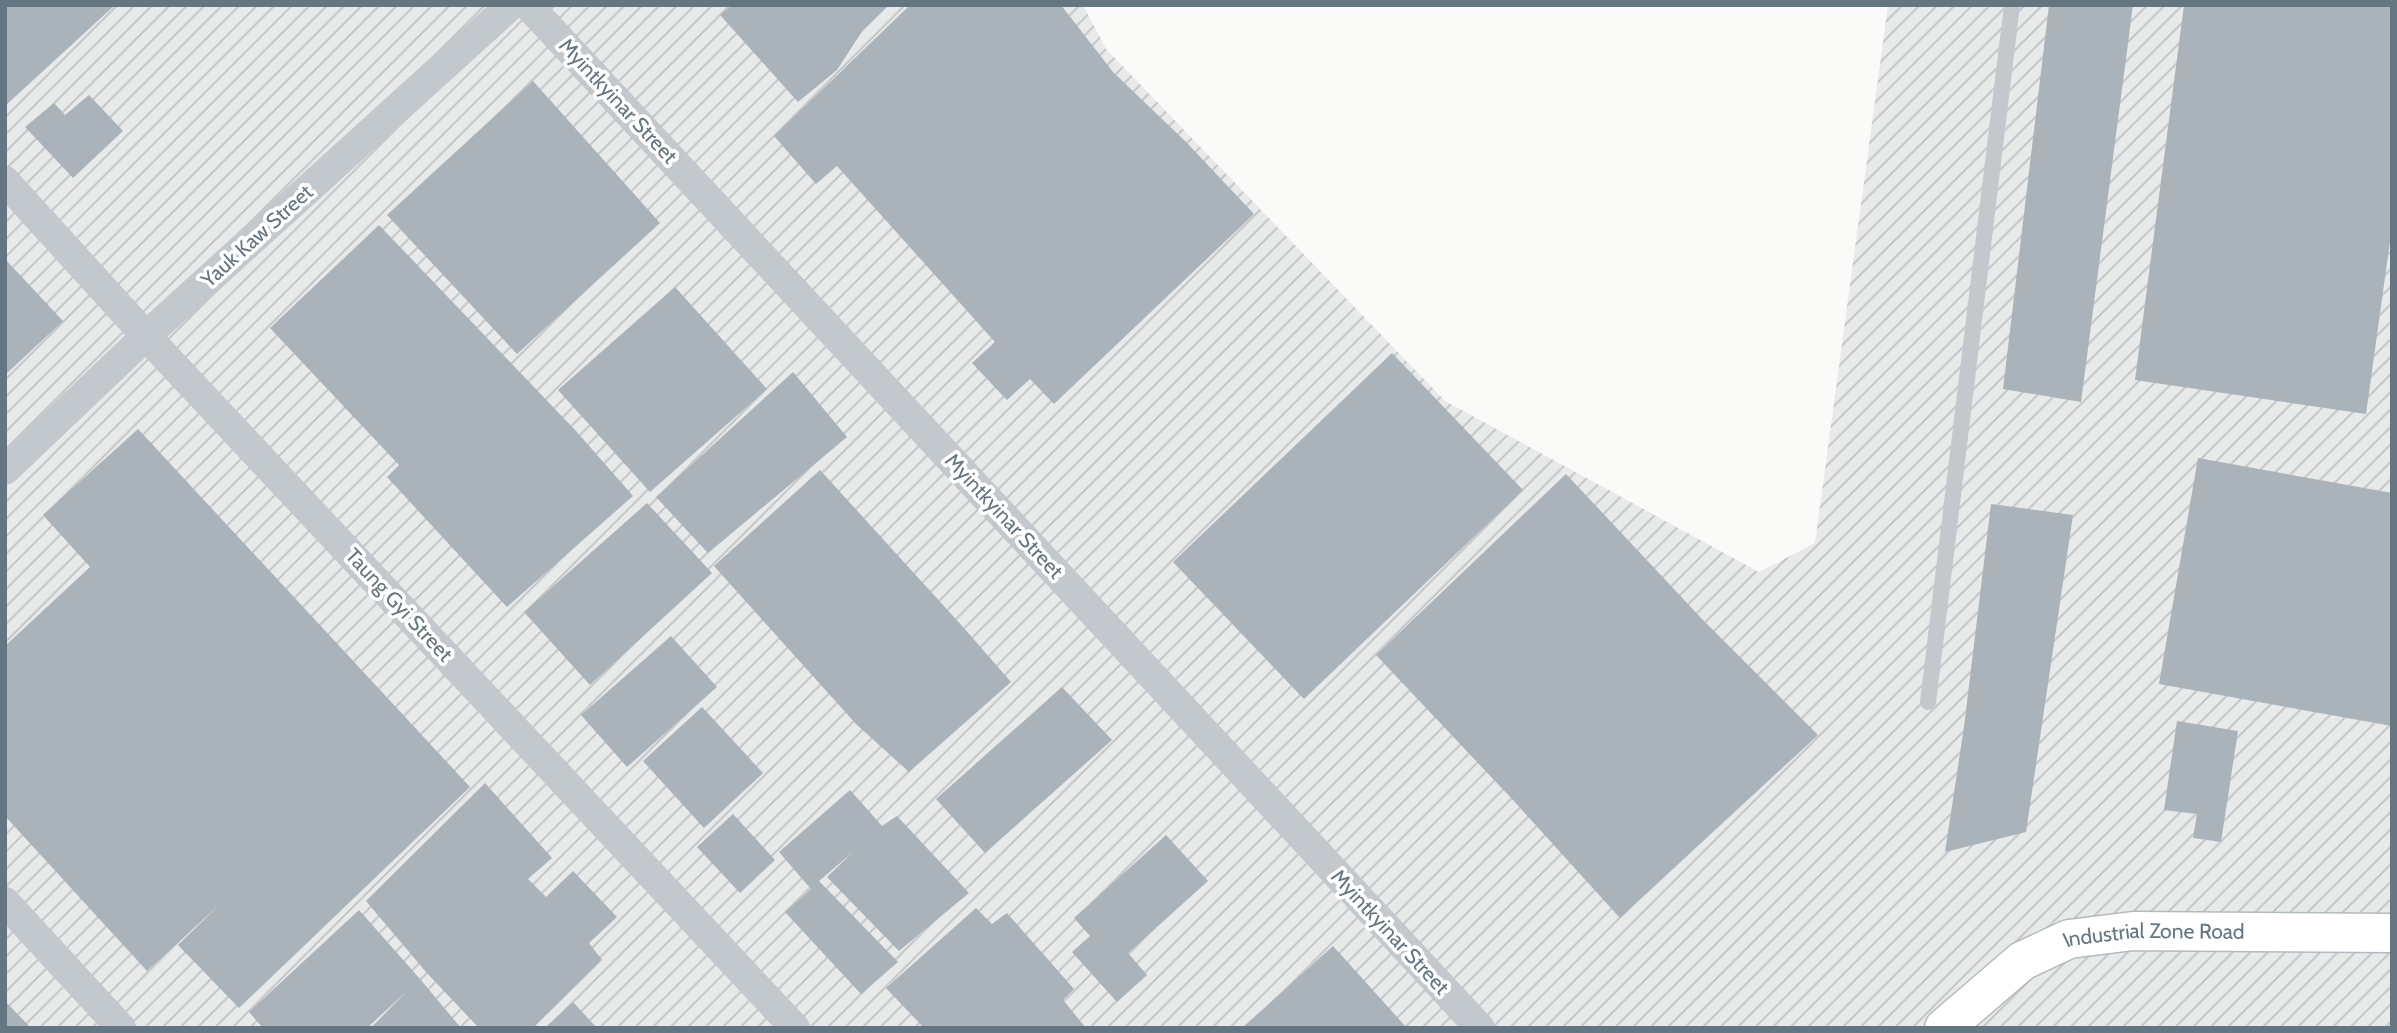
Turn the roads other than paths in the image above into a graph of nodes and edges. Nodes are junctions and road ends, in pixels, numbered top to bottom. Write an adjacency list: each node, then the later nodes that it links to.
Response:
1 (511, 5): 5 (street, Yauk Kaw Street)
2 (528, 5): 12 (street, Myintkyinar Street)
3 (2012, 5): 7 (lane)
4 (5, 181): 5 (street, Taung Gyi Street)
5 (146, 337): 6 (street, Yauk Kaw Street); 11 (street, Taung Gyi Street)
6 (5, 471)
7 (1928, 702)
8 (5, 902): 10 (street)
9 (2392, 933): 13 (street, Industrial Zone Road)
10 (121, 1028)
11 (795, 1028)
12 (1480, 1028)
13 (1944, 1028)

